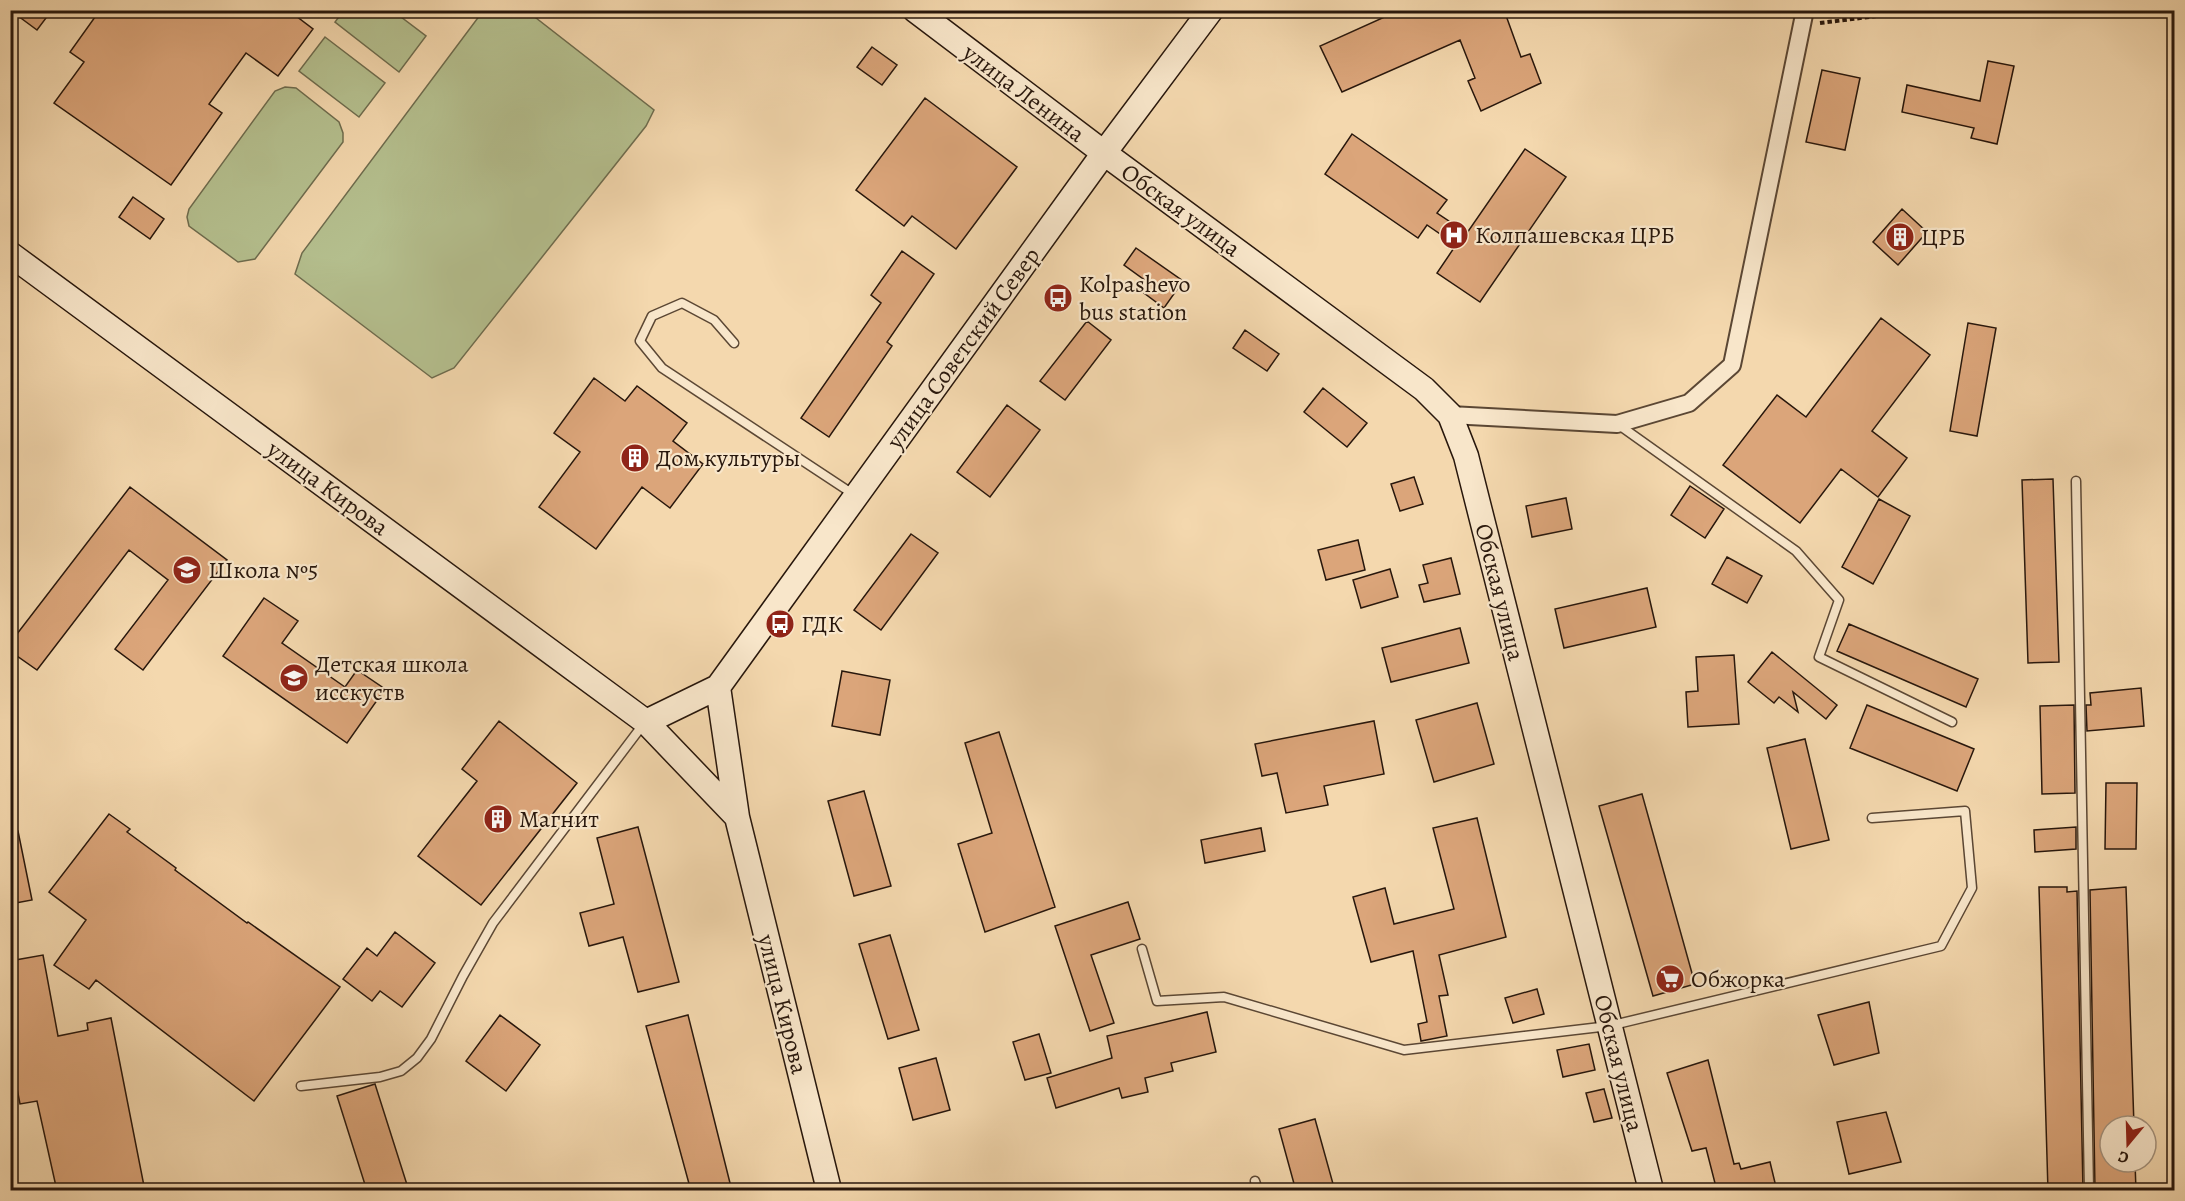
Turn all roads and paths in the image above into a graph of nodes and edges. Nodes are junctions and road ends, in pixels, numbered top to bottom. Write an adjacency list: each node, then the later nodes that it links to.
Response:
1 (915, 10): 5 (street, улица Ленина)
2 (1211, 10): 5 (street, улица Советский Север)
3 (1926, 10): 4 (path)
4 (1804, 18): 9 (street)
5 (1104, 153): 8 (street, Обская улица); 11 (street, улица Советский Север)
6 (10, 254): 13 (street, улица Кирова)
7 (734, 343): 11 (lane)
8 (1450, 415): 9 (street); 18 (street, Обская улица)
9 (1617, 423): 14 (lane)
10 (2076, 481): 24 (lane)
11 (856, 496): 12 (street, улица Советский Север)
12 (718, 687): 13 (street); 15 (street, улица Кирова)
13 (646, 722): 15 (street, улица Кирова); 19 (lane)
14 (1952, 722)
15 (737, 818): 21 (street, улица Кирова)
16 (1872, 818): 18 (lane)
17 (1142, 949): 18 (lane)
18 (1610, 1026): 23 (street, Обская улица)
19 (301, 1086)
20 (1255, 1181): 22 (lane)
21 (829, 1191)
22 (1258, 1191)
23 (1651, 1191)
24 (2089, 1191)

